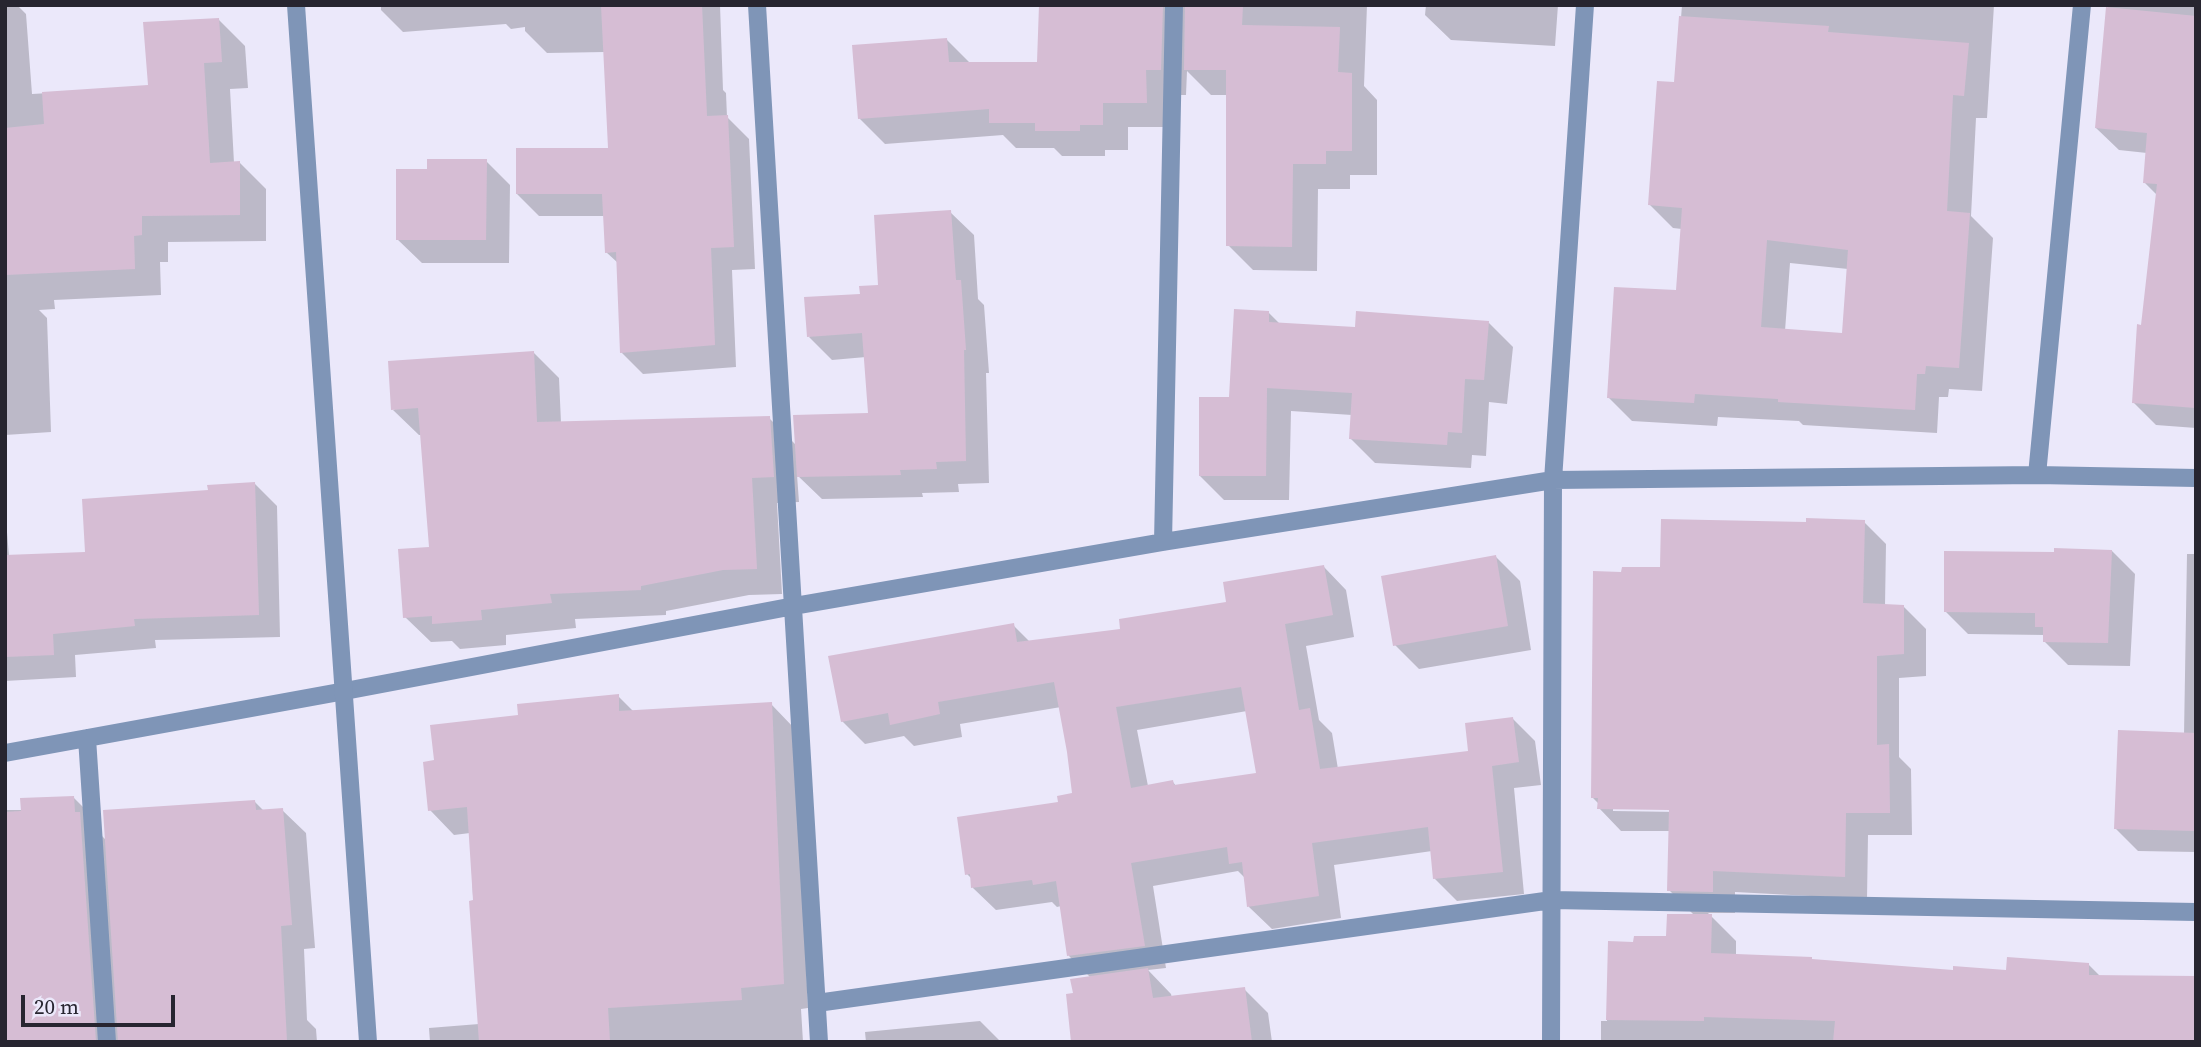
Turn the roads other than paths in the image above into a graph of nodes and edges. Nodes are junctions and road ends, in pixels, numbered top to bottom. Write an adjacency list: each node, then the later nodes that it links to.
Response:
1 (296, 5): 11 (street)
2 (757, 5): 10 (street)
3 (1174, 5): 9 (street)
4 (1585, 5): 8 (street)
5 (2082, 5): 6 (street)
6 (2037, 475): 7 (street); 8 (street)
7 (2196, 478)
8 (1553, 480): 9 (street); 14 (street)
9 (1163, 542): 10 (street)
10 (794, 606): 11 (street); 16 (street)
11 (345, 691): 12 (street); 18 (street)
12 (87, 738): 13 (street); 17 (street)
13 (5, 753)
14 (1552, 900): 15 (street); 16 (street); 20 (street)
15 (2196, 912)
16 (817, 1003): 19 (street)
17 (107, 1042)
18 (368, 1042)
19 (819, 1042)
20 (1551, 1042)

